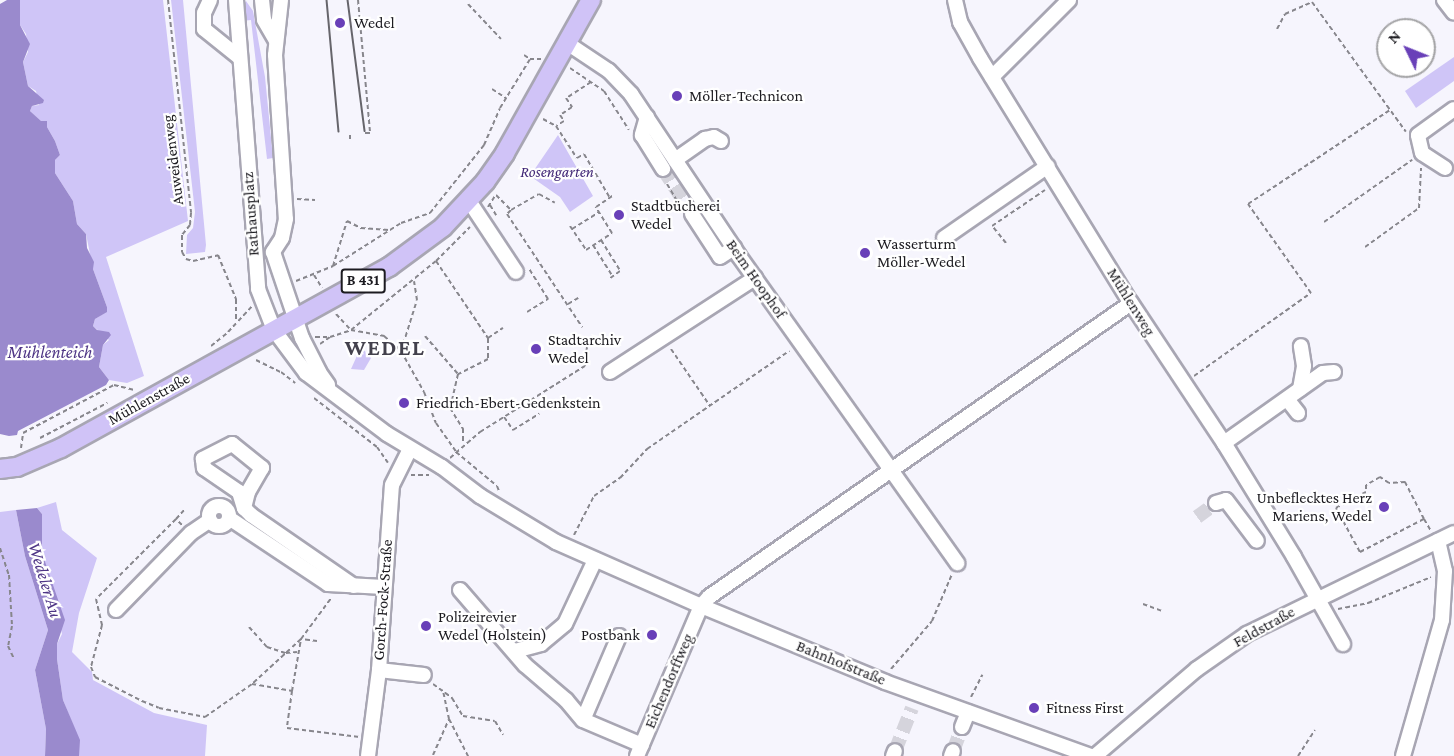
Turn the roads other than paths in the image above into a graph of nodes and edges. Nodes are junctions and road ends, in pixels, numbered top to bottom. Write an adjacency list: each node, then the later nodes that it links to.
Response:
1 (210, 0): 12 (street)
2 (236, 0): 12 (street, Rathausplatz)
3 (262, 0): 10 (street, Rathausplatz)
4 (281, 0): 10 (street, Rathausplatz)
5 (591, 0): 11 (main road, B 431)
6 (955, 0): 13 (street, Mühlenweg)
7 (1069, 0): 13 (street)
8 (1444, 0): 9 (street)
9 (1454, 13)
10 (276, 41): 28 (street, Rathausplatz)
11 (567, 43): 15 (street, Beim Hoophof); 21 (main road, B 431)
12 (240, 58): 29 (street, Rathausplatz)
13 (992, 77): 18 (street, Mühlenweg)
14 (1454, 109): 19 (street)
15 (647, 117): 17 (street, Beim Hoophof); 20 (street)
16 (721, 141): 17 (street)
17 (675, 160): 24 (street, Beim Hoophof)
18 (1048, 166): 23 (street); 27 (street, Mühlenweg)
19 (1445, 168)
20 (663, 169)
21 (469, 201): 25 (street); 28 (main road, B 431)
22 (688, 212): 24 (street)
23 (944, 238)
24 (734, 248): 26 (street, Beim Hoophof)
25 (516, 272)
26 (755, 278): 31 (street); 40 (street, Beim Hoophof)
27 (1131, 303): 37 (street, Mühlenweg); 40 (street)
28 (295, 319): 29 (main road, Mühlenstraße / B 431); 34 (street, Rathausplatz)
29 (274, 330): 34 (street, Rathausplatz); 39 (main road, Mühlenstraße / B 431)
30 (1301, 346): 33 (street)
31 (610, 372)
32 (1334, 372): 33 (street)
33 (1300, 389): 35 (street)
34 (339, 399): 38 (street, Rathausplatz)
35 (1287, 399): 36 (street); 37 (street)
36 (1298, 413)
37 (1224, 443): 51 (street, Mühlenweg)
38 (410, 448): 46 (street, Bahnhofstraße); 49 (street, Gorch-Fock-Straße)
39 (0, 469)
40 (892, 469): 47 (street, Beim Hoophof); 52 (street)
41 (1216, 503): 44 (street)
42 (244, 508): 42 (street); 48 (street)
43 (1454, 533): 45 (street, Feldstraße)
44 (1257, 541)
45 (1438, 541): 51 (street, Feldstraße); 67 (street)
46 (595, 560): 52 (street, Bahnhofstraße); 56 (street)
47 (957, 563)
48 (348, 585): 49 (street); 53 (street)
49 (384, 587): 57 (street, Gorch-Fock-Straße)
50 (460, 590): 56 (street)
51 (1320, 603): 55 (street, Mühlenweg); 66 (street, Feldstraße)
52 (701, 606): 59 (street, Bahnhofstraße); 64 (street, Eichendorffweg)
53 (116, 610)
54 (619, 636): 62 (street)
55 (1343, 644)
56 (515, 651): 62 (street)
57 (379, 670): 58 (street); 65 (street, Gorch-Fock-Straße)
58 (426, 678)
59 (918, 694): 60 (street); 61 (street, Bahnhofstraße)
60 (912, 708)
61 (966, 711): 63 (street); 66 (street, Bahnhofstraße)
62 (583, 720): 64 (street)
63 (962, 727)
64 (640, 751)
65 (368, 756)
66 (1093, 756)
67 (1403, 756)

